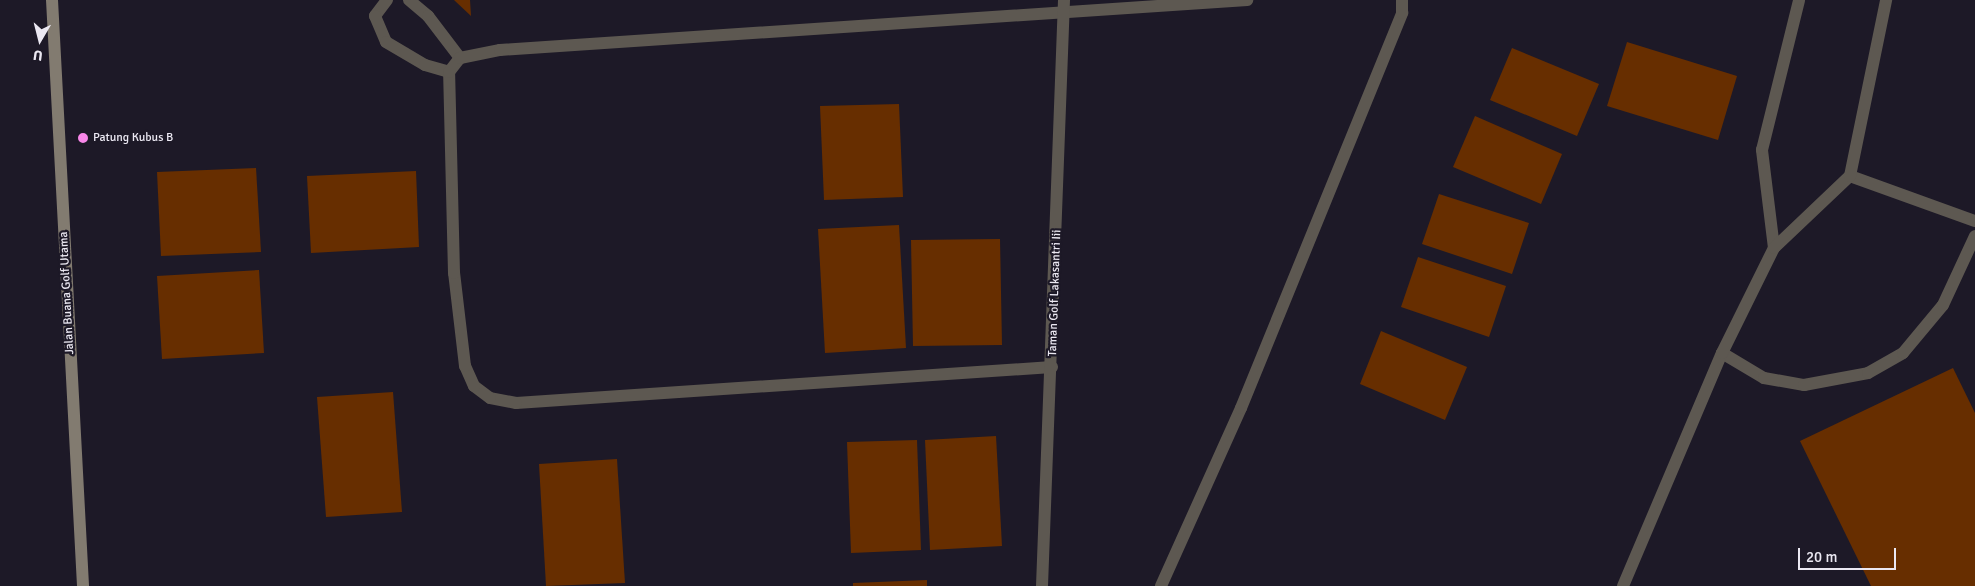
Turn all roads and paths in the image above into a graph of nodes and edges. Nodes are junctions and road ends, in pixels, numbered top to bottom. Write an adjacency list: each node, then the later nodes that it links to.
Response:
1 (52, 0): 18 (main road, Jalan Buana Golf Utama)
2 (387, 0): 11 (street)
3 (409, 0): 10 (street)
4 (1064, 0): 9 (street, Taman Golf Lakasantri Iii)
5 (1247, 0): 9 (street)
6 (1402, 0): 20 (street)
7 (1799, 0): 15 (street)
8 (1886, 0): 12 (street)
9 (1065, 15): 10 (street); 17 (street, Taman Golf Lakasantri Iii)
10 (460, 58): 11 (street)
11 (449, 72): 17 (street)
12 (1850, 176): 13 (street); 15 (street)
13 (1975, 221)
14 (1975, 236): 16 (street)
15 (1774, 248): 16 (street)
16 (1722, 353): 21 (street)
17 (1052, 367): 19 (street, Taman Golf Lakasantri Iii)
18 (83, 586)
19 (1042, 586)
20 (1161, 586)
21 (1623, 586)

